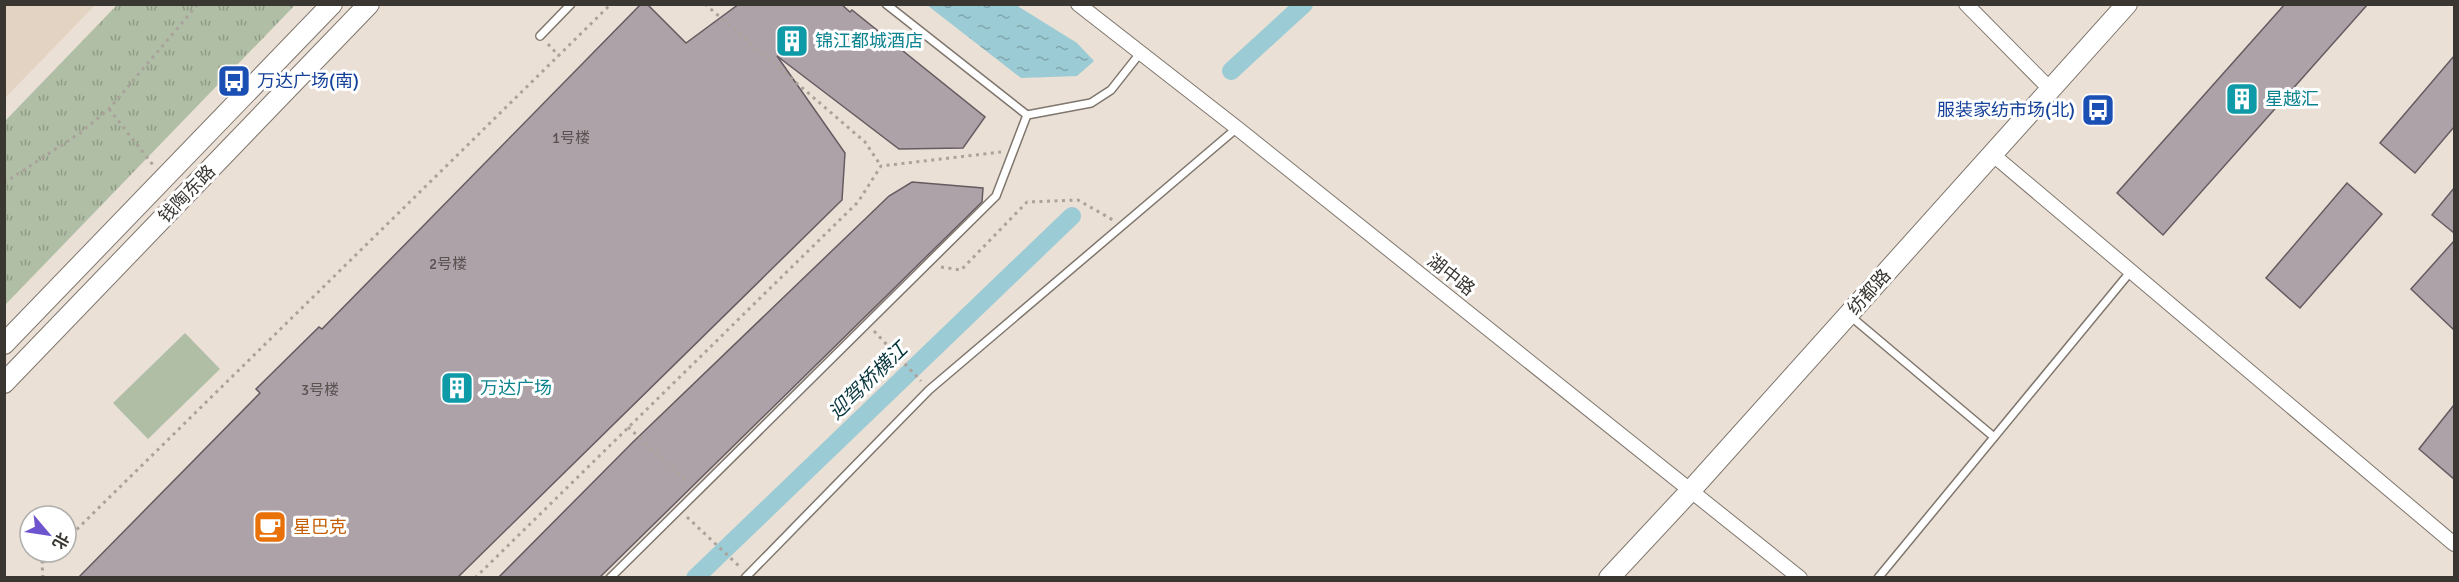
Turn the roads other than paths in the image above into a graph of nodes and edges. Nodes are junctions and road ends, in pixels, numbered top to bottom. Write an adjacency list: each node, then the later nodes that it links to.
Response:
1 (332, 4): 16 (street, 钱陶东路)
2 (369, 4): 17 (street, 钱陶东路)
3 (571, 4): 8 (lane)
4 (886, 4): 11 (lane)
5 (1078, 4): 9 (street, 湖中路)
6 (1966, 4): 10 (street)
7 (2127, 4): 10 (street, 纺都路)
8 (540, 36)
9 (1141, 52): 11 (lane); 12 (street, 湖中路)
10 (2050, 89): 13 (street, 纺都路)
11 (1027, 115): 22 (lane)
12 (1237, 128): 19 (street, 湖中路); 21 (lane)
13 (1992, 154): 14 (street); 15 (street, 纺都路)
14 (2131, 271): 18 (lane); 20 (street)
15 (1848, 315): 18 (lane); 19 (street, 纺都路)
16 (4, 344)
17 (4, 383)
18 (1994, 437): 25 (lane)
19 (1692, 489): 23 (street, 纺都路); 24 (street, 湖中路)
20 (2454, 544)
21 (746, 576)
22 (610, 578)
23 (1609, 578)
24 (1800, 578)
25 (1878, 578)

